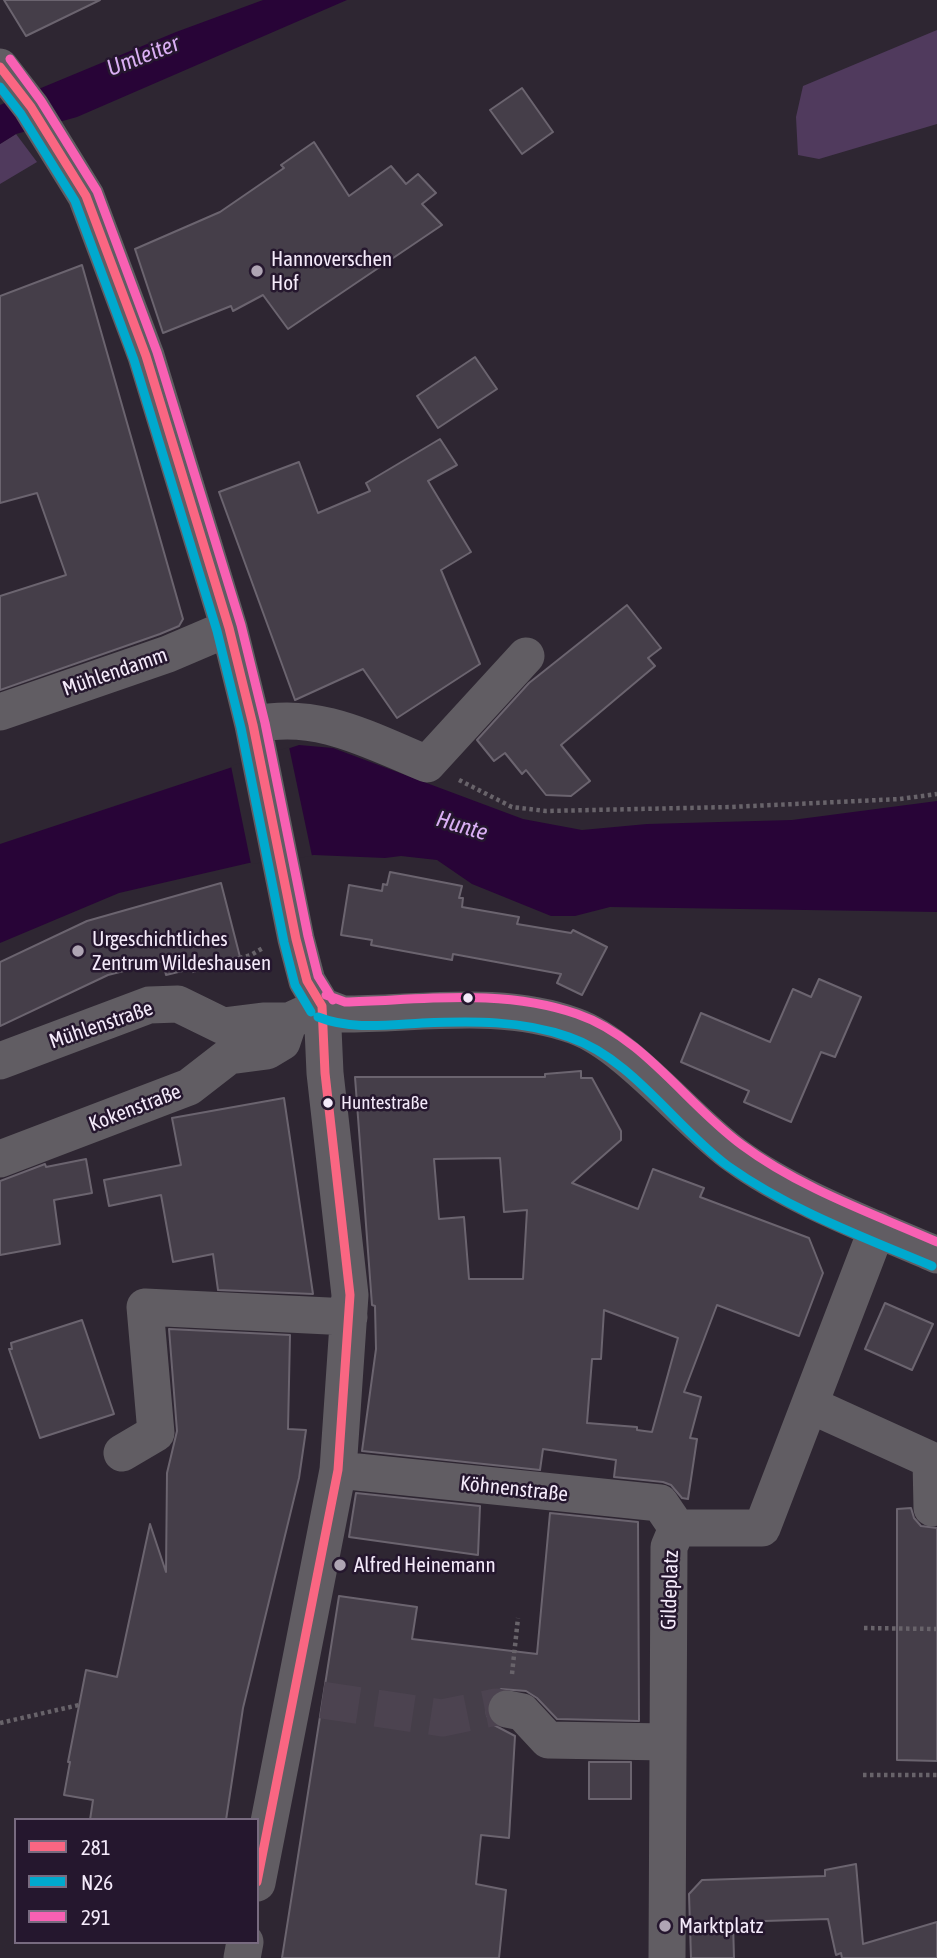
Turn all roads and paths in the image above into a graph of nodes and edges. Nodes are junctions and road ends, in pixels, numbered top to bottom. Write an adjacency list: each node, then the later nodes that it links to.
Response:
1 (0, 67): 2 (street)
2 (229, 628): 4 (street, Mühlendamm); 5 (street)
3 (526, 656): 6 (street)
4 (0, 712)
5 (256, 741): 6 (street); 10 (street)
6 (427, 764): 7 (path)
7 (937, 794)
8 (273, 943): 9 (path)
9 (149, 1005): 10 (street, Mühlenstraße); 11 (street, Mühlenstraße)
10 (306, 1014): 12 (street, Kokenstraße); 13 (street, Mühlenstraße); 15 (street)
11 (0, 1061)
12 (0, 1159)
13 (877, 1229): 14 (street, Mühlenstraße); 16 (street, Gildeplatz)
14 (937, 1255)
15 (349, 1317): 17 (street); 18 (street)
16 (810, 1405): 19 (street); 20 (street, Gildeplatz)
17 (122, 1453)
18 (338, 1470): 20 (street, Köhnenstraße); 30 (street)
19 (932, 1508)
20 (677, 1528): 27 (street, Gildeplatz)
21 (518, 1618): 24 (path)
22 (864, 1628): 23 (path)
23 (936, 1629)
24 (510, 1692): 27 (street)
25 (79, 1705): 26 (path)
26 (0, 1723)
27 (667, 1742): 31 (street, Gildeplatz)
28 (863, 1775): 29 (path)
29 (937, 1775)
30 (259, 1876)
31 (667, 1958)

